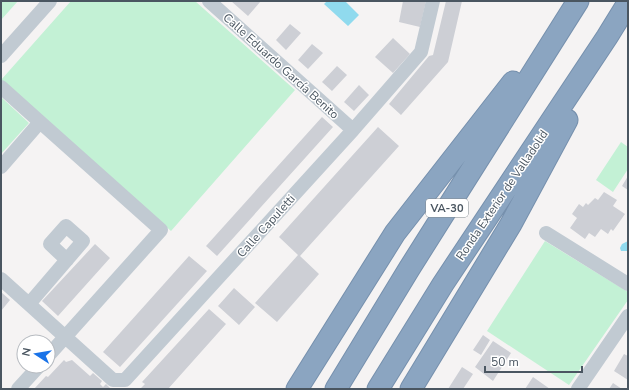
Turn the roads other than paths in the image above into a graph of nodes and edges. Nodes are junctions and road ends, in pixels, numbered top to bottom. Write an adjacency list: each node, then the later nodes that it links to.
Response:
1 (50, 1): 8 (street)
2 (209, 1): 11 (street, Calle Eduardo García Benito)
3 (433, 1): 11 (street, Calle Capuletti)
4 (578, 1): 6 (highway, VA-30)
5 (628, 3): 7 (highway, Ronda Exterior de Valladolid / VA-30)
6 (560, 29): 23 (highway); 24 (highway, VA-30)
7 (607, 37): 25 (highway, Ronda Exterior de Valladolid / VA-30); 26 (highway)
8 (1, 56)
9 (1, 87): 10 (street)
10 (40, 122): 12 (street); 19 (street)
11 (353, 130): 19 (street, Calle Capuletti)
12 (1, 167)
13 (546, 233): 16 (street)
14 (67, 260): 17 (street)
15 (1, 279): 17 (street, Calle Capuletti)
16 (628, 284)
17 (29, 304): 19 (street, Calle Capuletti)
18 (628, 316): 27 (street)
19 (65, 337): 20 (street)
20 (56, 347)
21 (32, 374): 22 (street)
22 (18, 389)
23 (298, 389)
24 (336, 389)
25 (378, 389)
26 (411, 389)
27 (578, 389)

